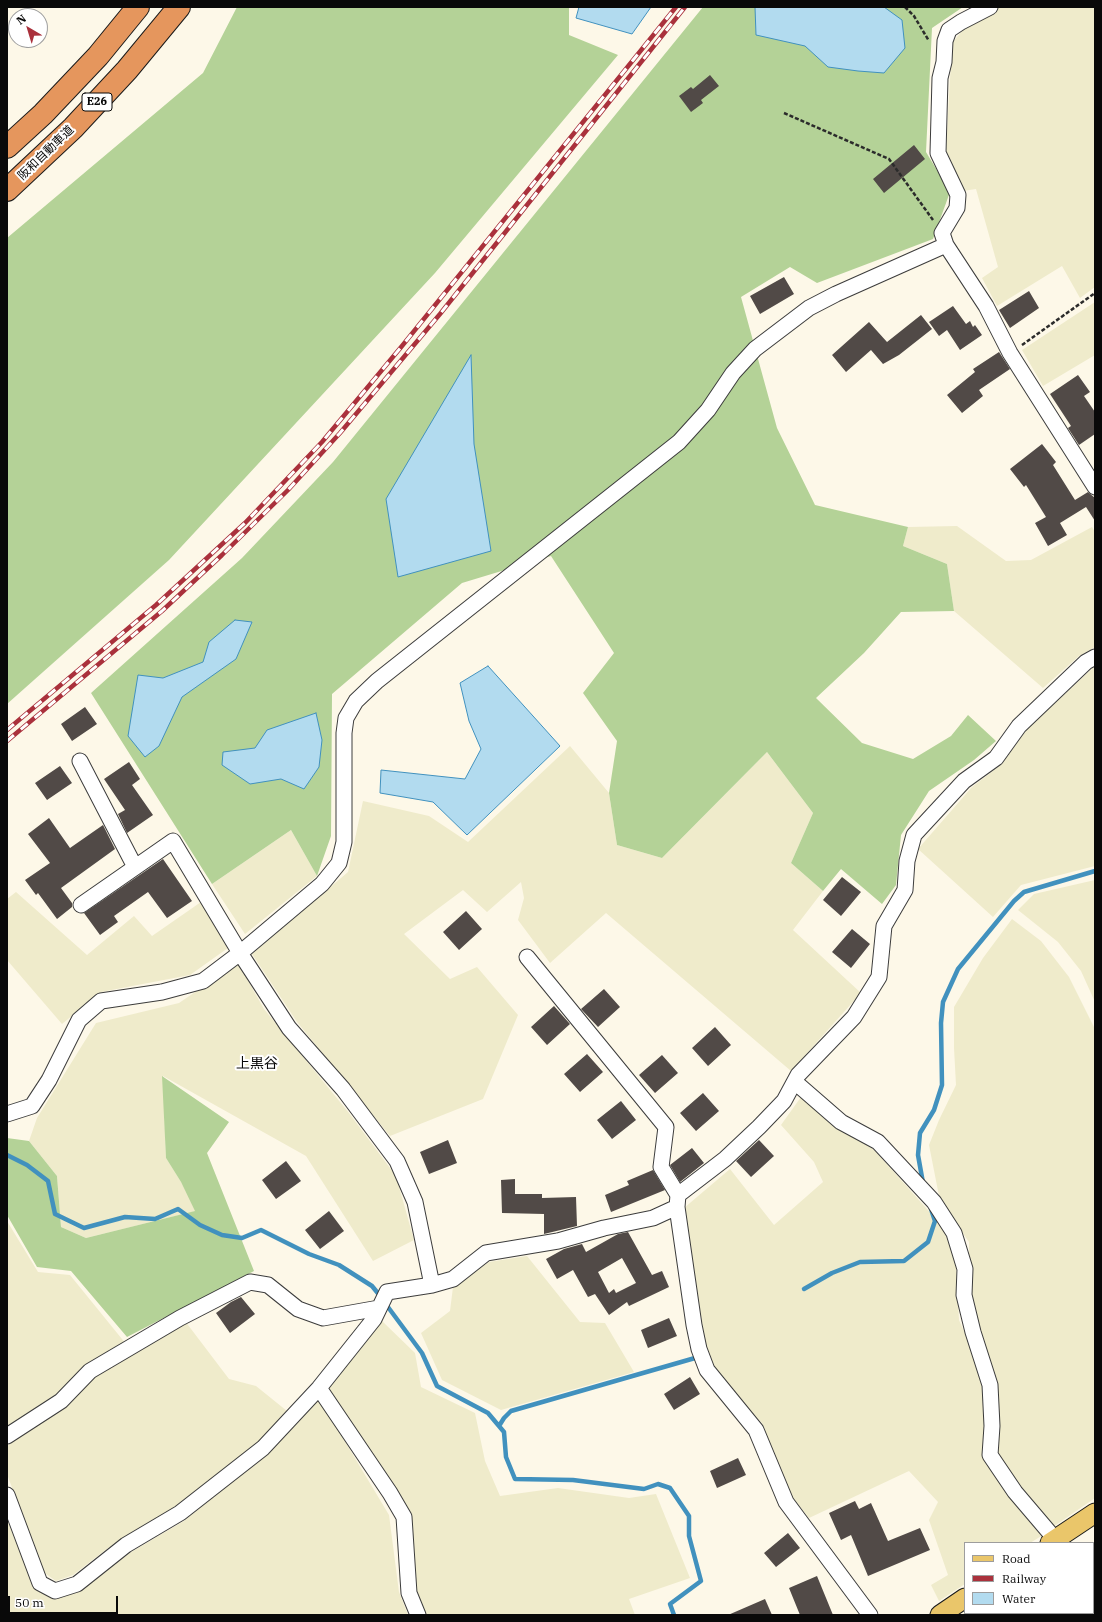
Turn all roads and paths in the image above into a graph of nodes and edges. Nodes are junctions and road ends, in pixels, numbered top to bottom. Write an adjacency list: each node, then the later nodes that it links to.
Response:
1 (138, 7): 7 (highway, E26)
2 (179, 7): 8 (highway, 阪和自動車道 / E26)
3 (905, 7): 5 (path)
4 (990, 7): 9 (street)
5 (930, 44)
6 (784, 113): 9 (path)
7 (7, 147)
8 (7, 190)
9 (944, 239): 11 (street); 17 (street)
10 (1095, 293): 11 (path)
11 (1010, 353): 12 (street)
12 (1095, 487)
13 (1095, 657): 19 (street)
14 (80, 761): 15 (street)
15 (135, 867): 16 (street); 17 (street)
16 (81, 905)
17 (240, 953): 20 (street); 22 (street)
18 (527, 957): 21 (street)
19 (795, 1082): 21 (street); 28 (street)
20 (7, 1114)
21 (678, 1201): 22 (street); 31 (street)
22 (432, 1285): 23 (street)
23 (379, 1308): 24 (street); 25 (street)
24 (319, 1388): 26 (street); 30 (street)
25 (7, 1436)
26 (7, 1495)
27 (1095, 1513): 28 (main road)
28 (1052, 1541)
29 (964, 1599): 32 (main road)
30 (418, 1615)
31 (870, 1615)
32 (940, 1615)

